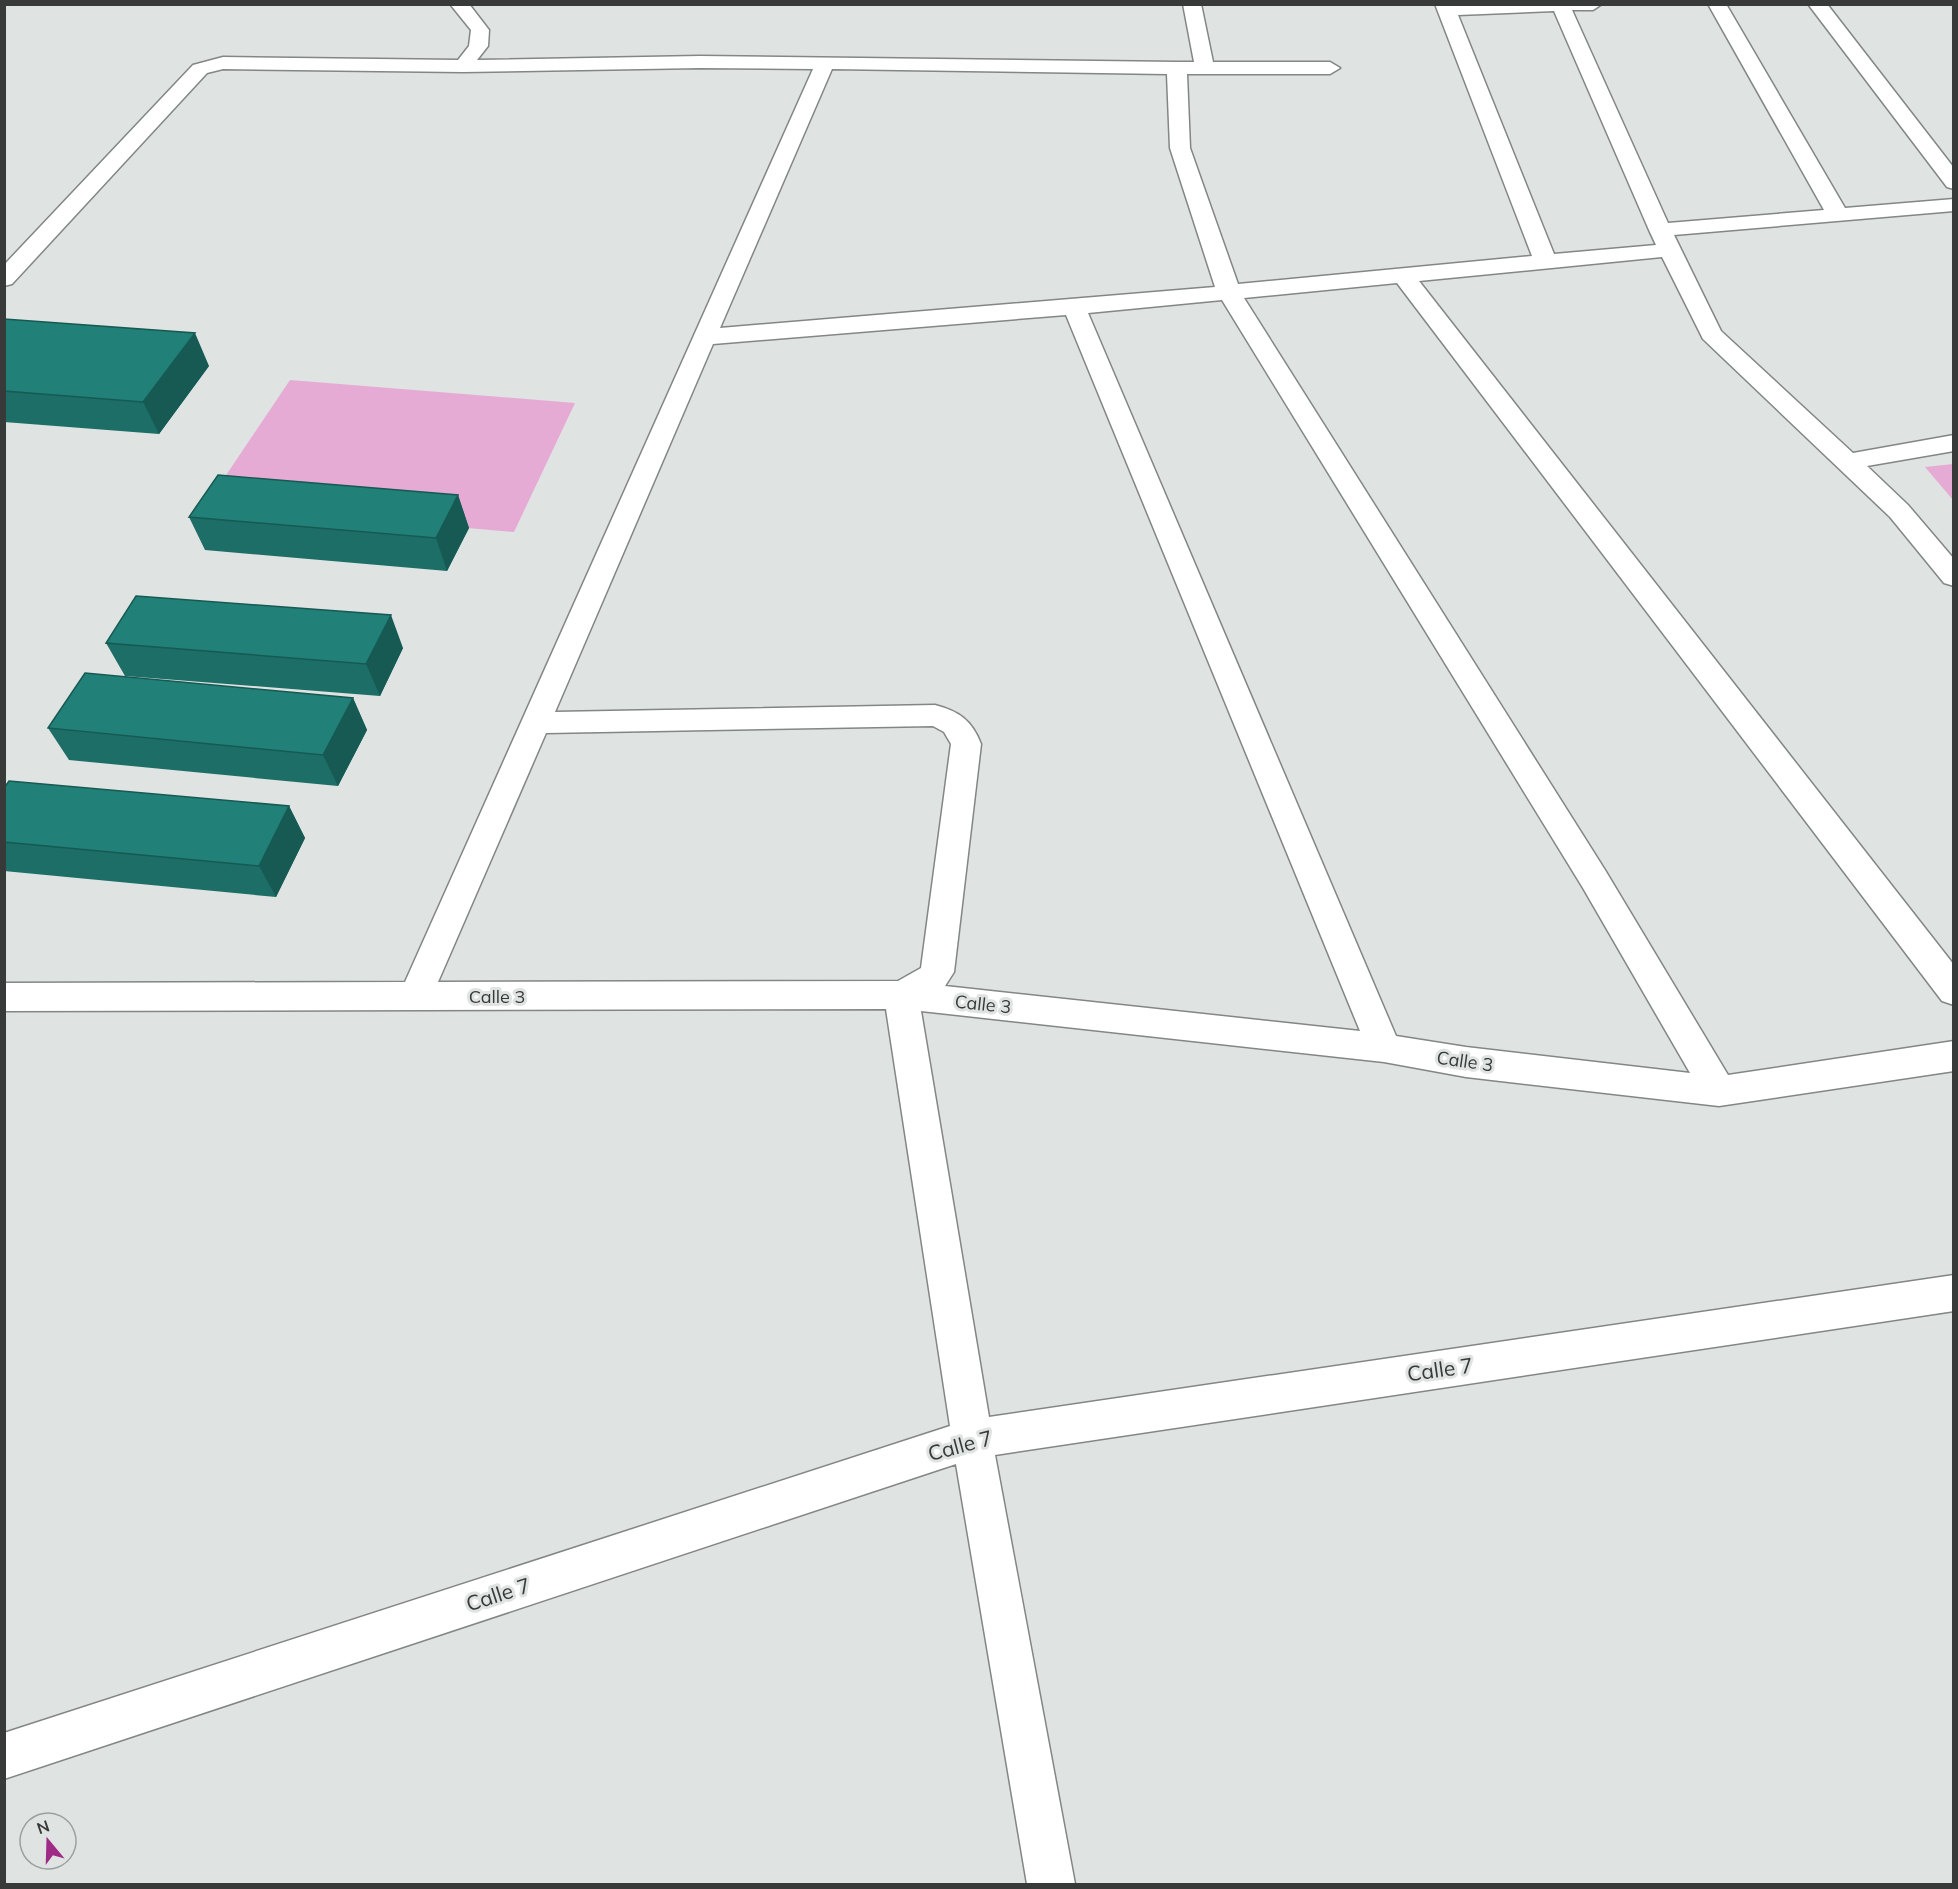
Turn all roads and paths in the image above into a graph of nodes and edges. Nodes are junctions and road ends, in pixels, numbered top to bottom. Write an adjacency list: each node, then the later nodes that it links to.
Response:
1 (459, 4): 9 (street)
2 (1192, 4): 11 (street)
3 (1593, 4): 6 (street)
4 (1717, 4): 15 (street)
5 (1817, 4): 13 (street)
6 (1560, 6): 7 (street); 16 (street)
7 (1445, 7): 17 (street)
8 (825, 63): 9 (street); 10 (street); 22 (street)
9 (463, 66): 19 (street)
10 (1177, 68): 11 (street); 20 (street)
11 (1205, 68): 12 (street)
12 (1330, 68)
13 (1953, 183)
14 (1953, 205): 15 (street)
15 (1838, 215): 16 (street)
16 (1665, 240): 17 (street); 24 (street)
17 (1546, 263): 18 (street)
18 (1403, 275): 20 (street); 27 (street)
19 (4, 279)
20 (1228, 290): 21 (street); 33 (street)
21 (1074, 307): 22 (street); 31 (street)
22 (702, 340): 26 (street)
23 (1953, 443): 24 (street)
24 (1847, 462): 25 (street)
25 (1953, 577)
26 (534, 723): 28 (street); 30 (street)
27 (1953, 991)
28 (901, 995): 30 (street, Calle 3); 31 (street, Calle 3); 35 (street)
29 (4, 997): 30 (street, Calle 3)
30 (415, 997)
31 (1384, 1048): 33 (street, Calle 3)
32 (1953, 1056): 33 (street, Calle 3)
33 (1719, 1090)
34 (1953, 1293): 35 (street, Calle 7)
35 (972, 1439): 36 (street, Calle 7); 37 (street)
36 (4, 1756)
37 (1052, 1884)

